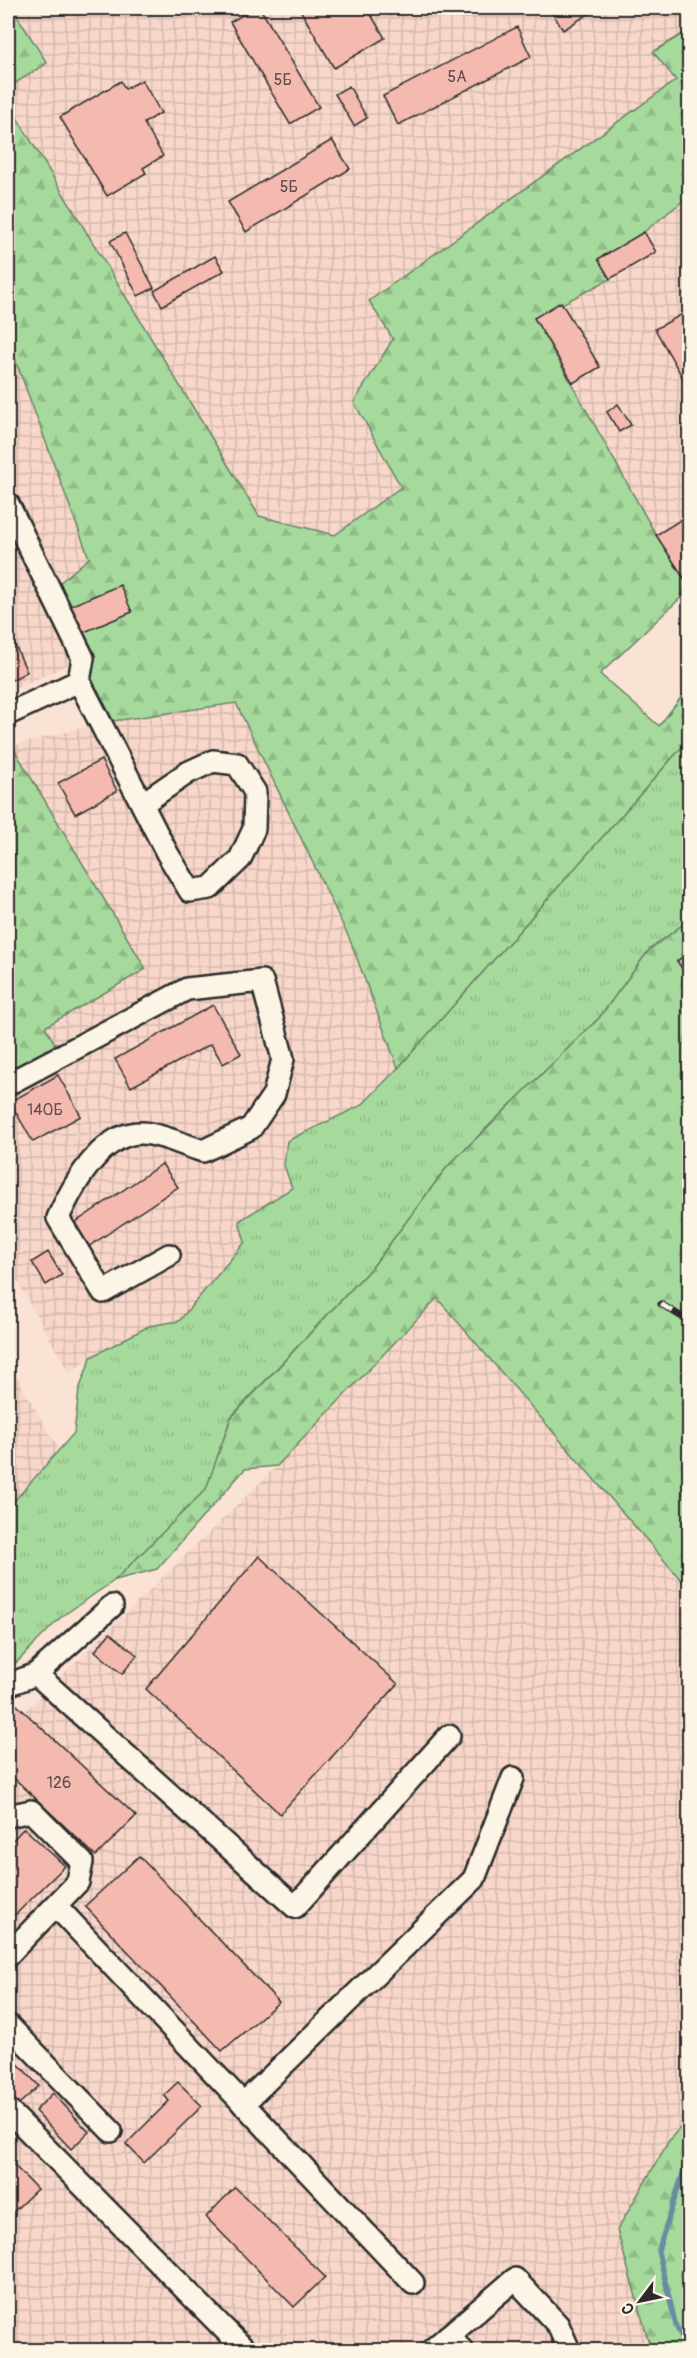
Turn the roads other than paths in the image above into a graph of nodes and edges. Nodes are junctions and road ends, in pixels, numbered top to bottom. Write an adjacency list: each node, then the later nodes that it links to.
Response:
1 (8, 504): 2 (street)
2 (79, 681): 3 (street); 4 (street)
3 (8, 714)
4 (142, 804): 4 (street)
5 (8, 1084): 6 (street)
6 (169, 1255)
7 (112, 1606): 8 (street)
8 (36, 1674): 9 (street); 10 (street)
9 (8, 1685)
10 (449, 1736)
11 (513, 1778): 16 (street)
12 (8, 1816): 13 (street)
13 (56, 1906): 14 (street); 16 (street)
14 (8, 1955)
15 (8, 2025): 18 (street)
16 (243, 2104): 19 (street)
17 (8, 2110): 21 (street)
18 (111, 2130)
19 (413, 2283)
20 (455, 2343): 22 (street); 23 (street)
21 (244, 2350)
22 (432, 2350)
23 (569, 2350)

